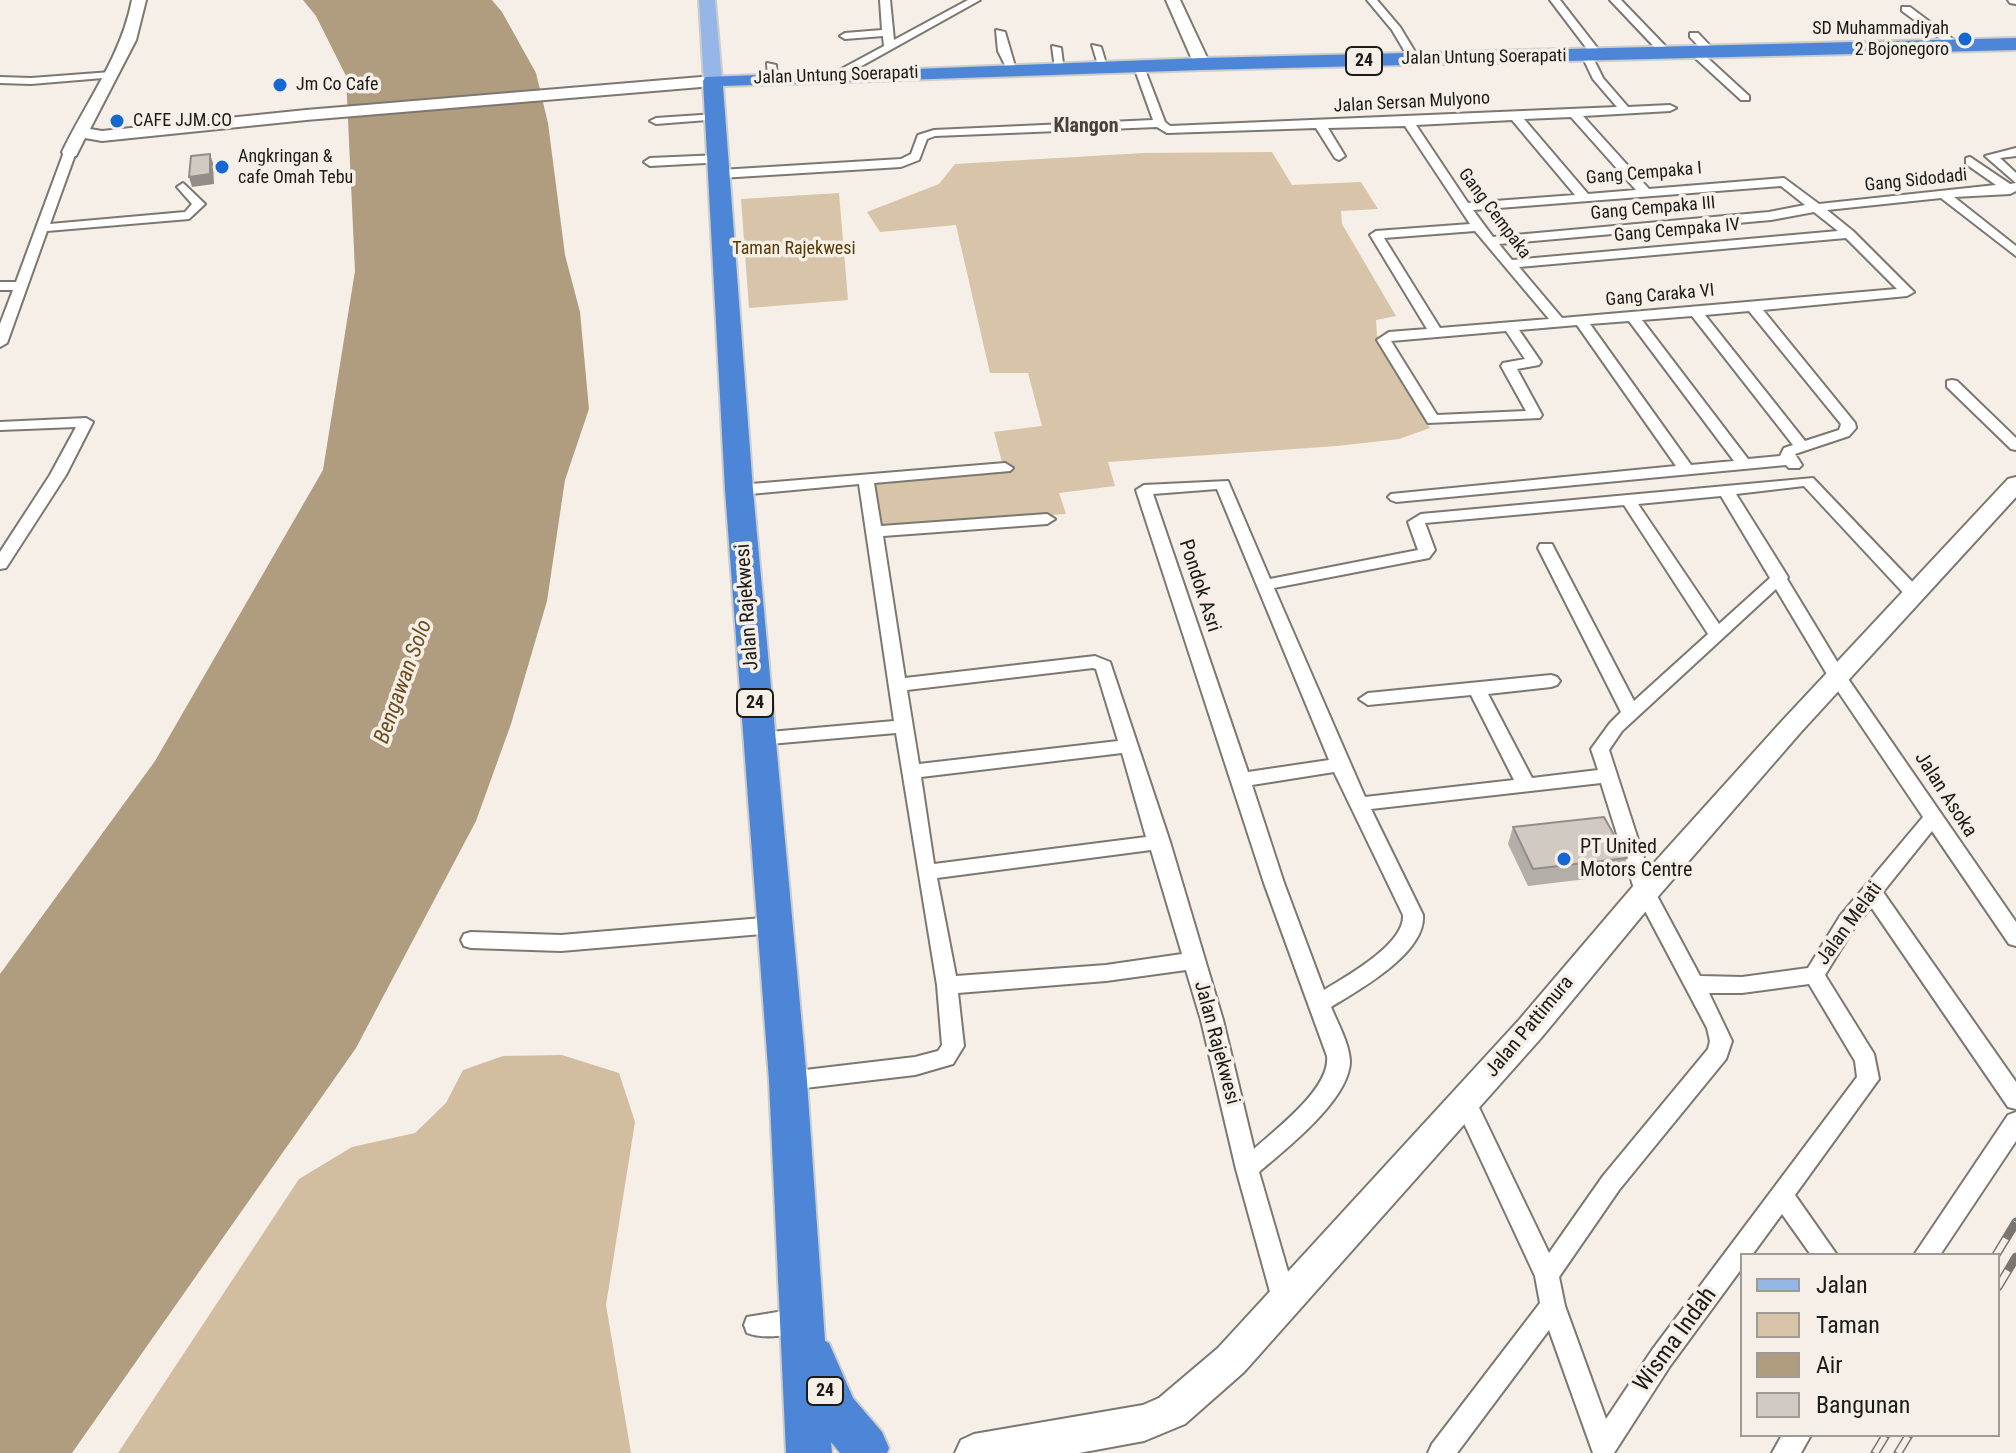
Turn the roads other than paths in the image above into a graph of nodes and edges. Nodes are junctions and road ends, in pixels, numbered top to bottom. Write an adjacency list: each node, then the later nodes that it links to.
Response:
1 (139, 0): 30 (street)
2 (707, 0): 33 (main road)
3 (885, 0): 13 (street)
4 (975, 0): 12 (street)
5 (1173, 0): 25 (street)
6 (1372, 0): 24 (street)
7 (1555, 0): 23 (street)
8 (1615, 0): 22 (street)
9 (1906, 9): 17 (street)
10 (900, 20): 13 (street)
11 (913, 20): 12 (street)
12 (933, 23): 18 (street)
13 (888, 27): 15 (street); 18 (street)
14 (1000, 32): 29 (street)
15 (845, 36)
16 (2016, 44): 17 (highway, Jalan Untung Soerapati / 24)
17 (1957, 46): 20 (highway, Jalan Untung Soerapati / 24)
18 (889, 47): 31 (street)
19 (1096, 47): 27 (street)
20 (1701, 47): 22 (highway, Jalan Untung Soerapati / 24); 34 (street)
21 (1056, 48): 28 (street)
22 (1668, 55): 23 (highway, Jalan Untung Soerapati / 24)
23 (1592, 56): 24 (highway, Jalan Untung Soerapati / 24); 36 (street)
24 (1415, 60): 25 (highway, Jalan Untung Soerapati / 24)
25 (1202, 64): 26 (highway, Jalan Untung Soerapati / 24)
26 (1139, 67): 27 (highway, Jalan Untung Soerapati / 24); 42 (street)
27 (1104, 68): 28 (highway, Jalan Untung Soerapati / 24)
28 (1060, 69): 29 (highway, Jalan Untung Soerapati / 24)
29 (1013, 71): 31 (highway, Jalan Untung Soerapati / 24)
30 (111, 75): 32 (street); 44 (street)
31 (836, 76): 33 (highway, Jalan Untung Soerapati / 24)
32 (0, 80)
33 (713, 81): 39 (highway, Jalan Rajekwesi / 24); 45 (street)
34 (1745, 98)
35 (1670, 108): 36 (street, Jalan Sersan Mulyono)
36 (1626, 111): 37 (street, Jalan Sersan Mulyono)
37 (1574, 113): 38 (street, Jalan Sersan Mulyono); 54 (street)
38 (1515, 116): 41 (street, Jalan Sersan Mulyono); 55 (street)
39 (716, 117): 40 (street); 51 (highway, Jalan Rajekwesi / 24)
40 (656, 121)
41 (1408, 122): 43 (street, Jalan Sersan Mulyono); 57 (street, Gang Cempaka)
42 (1160, 123): 43 (street, Jalan Sersan Mulyono); 51 (street, Jalan Sersan Mulyono)
43 (1320, 125): 48 (street)
44 (81, 126): 45 (street); 46 (street)
45 (102, 136): 46 (street)
46 (70, 152): 60 (street)
47 (2016, 152): 53 (street)
48 (1339, 156)
49 (1970, 161): 53 (street)
50 (650, 162): 51 (street)
51 (720, 166): 86 (highway, Jalan Rajekwesi / 24)
52 (183, 187): 60 (street)
53 (2014, 187): 56 (street, Gang Sidodadi)
54 (1645, 192): 55 (street, Gang Cempaka I); 58 (street, Gang Cempaka I)
55 (1584, 197): 57 (street, Gang Cempaka I)
56 (1946, 197): 58 (street, Gang Sidodadi); 63 (street)
57 (1464, 207): 59 (street, Gang Cempaka)
58 (1820, 208): 61 (street, Gang Caraka VI); 62 (street, Gang Cempaka III)
59 (1478, 227): 62 (street, Gang Cempaka); 73 (street)
60 (44, 228): 66 (street)
61 (1849, 234): 64 (street, Gang Cempaka IV); 67 (street, Gang Caraka VI)
62 (1489, 241): 64 (street, Gang Cempaka)
63 (2016, 252)
64 (1508, 264): 71 (street, Gang Cempaka)
65 (0, 286): 66 (street)
66 (23, 286): 74 (street)
67 (1753, 307): 68 (street, Gang Caraka VI); 78 (street)
68 (1695, 311): 69 (street, Gang Caraka VI); 78 (street)
69 (1632, 316): 70 (street, Gang Caraka VI); 80 (street)
70 (1581, 321): 71 (street, Gang Caraka VI); 82 (street)
71 (1559, 323): 72 (street, Gang Caraka VI)
72 (1511, 328): 73 (street, Gang Caraka VI); 73 (street, Gang Caraka VI)
73 (1436, 333)
74 (0, 343)
75 (1952, 384): 77 (street)
76 (0, 426): 92 (street)
77 (2016, 446)
78 (1802, 447): 79 (street)
79 (1790, 460): 80 (street); 84 (street)
80 (1744, 464): 82 (street)
81 (1005, 468): 83 (street)
82 (1686, 469): 88 (street)
83 (866, 479): 86 (street); 91 (street)
84 (1808, 481): 87 (street); 97 (street)
85 (2016, 484): 97 (street, Jalan Pattimura)
86 (739, 490): 106 (highway, Jalan Rajekwesi / 24)
87 (1726, 491): 89 (street); 95 (street, Jalan Asoka)
88 (1396, 497)
89 (1628, 500): 96 (street); 98 (street)
90 (1047, 519): 91 (street)
91 (872, 532): 101 (street)
92 (8, 540): 94 (street)
93 (1546, 548): 104 (street)
94 (0, 564)
95 (1780, 577): 98 (street); 99 (street, Jalan Asoka)
96 (1264, 585): 108 (street, Pondok Asri); 111 (street, Pondok Asri)
97 (1915, 595): 99 (street, Jalan Pattimura)
98 (1716, 633): 104 (street)
99 (1837, 677): 114 (street, Jalan Asoka); 118 (street, Jalan Pattimura)
100 (1551, 681): 102 (street)
101 (899, 685): 105 (street); 107 (street, Jalan Rajekwesi)
102 (1477, 689): 103 (street); 112 (street)
103 (1368, 699)
104 (1631, 713): 110 (street)
105 (904, 726): 106 (street); 109 (street)
106 (758, 739): 119 (highway, Jalan Rajekwesi / 24)
107 (1130, 746): 109 (street); 115 (street, Jalan Rajekwesi)
108 (1340, 765): 111 (street); 113 (street, Pondok Asri)
109 (911, 772): 116 (street)
110 (1607, 776): 112 (street); 118 (street)
111 (1241, 780): 126 (street)
112 (1526, 785): 113 (street)
113 (1359, 804): 126 (street, Pondok Asri)
114 (1933, 817): 117 (street, Jalan Melati); 120 (street, Jalan Asoka)
115 (1160, 842): 116 (street); 122 (street, Jalan Rajekwesi)
116 (926, 872): 125 (street)
117 (1871, 891): 123 (street, Jalan Melati); 128 (street)
118 (1645, 892): 124 (street); 129 (street, Jalan Pattimura)
119 (774, 925): 121 (street); 127 (highway, Jalan Rajekwesi / 24)
120 (2016, 938)
121 (471, 940)
122 (1194, 961): 125 (street); 131 (street, Jalan Rajekwesi)
123 (1814, 975): 124 (street, Jalan Melati); 132 (street, Wisma Indah)
124 (1695, 984): 137 (street)
125 (947, 985): 127 (street)
126 (1319, 1004): 131 (street)
127 (788, 1081): 140 (highway, Jalan Rajekwesi / 24)
128 (2016, 1100)
129 (1465, 1102): 137 (street); 138 (street, Jalan Pattimura)
130 (2016, 1122): 135 (street)
131 (1247, 1169): 138 (street, Jalan Rajekwesi)
132 (1783, 1197): 133 (street, Wisma Indah); 134 (street)
133 (1741, 1253)
134 (1824, 1253)
135 (1927, 1253)
136 (1740, 1254): 142 (street, Wisma Indah)
137 (1547, 1275): 139 (street, Wisma Indah)
138 (1284, 1299): 145 (street, Jalan Pattimura)
139 (1553, 1306): 142 (street, Wisma Indah); 146 (street)
140 (802, 1322): 141 (street); 143 (highway, 24); 144 (highway, 24)
141 (756, 1325)
142 (1604, 1450)
143 (867, 1452)
144 (809, 1453)
145 (974, 1453)
146 (1441, 1453)

